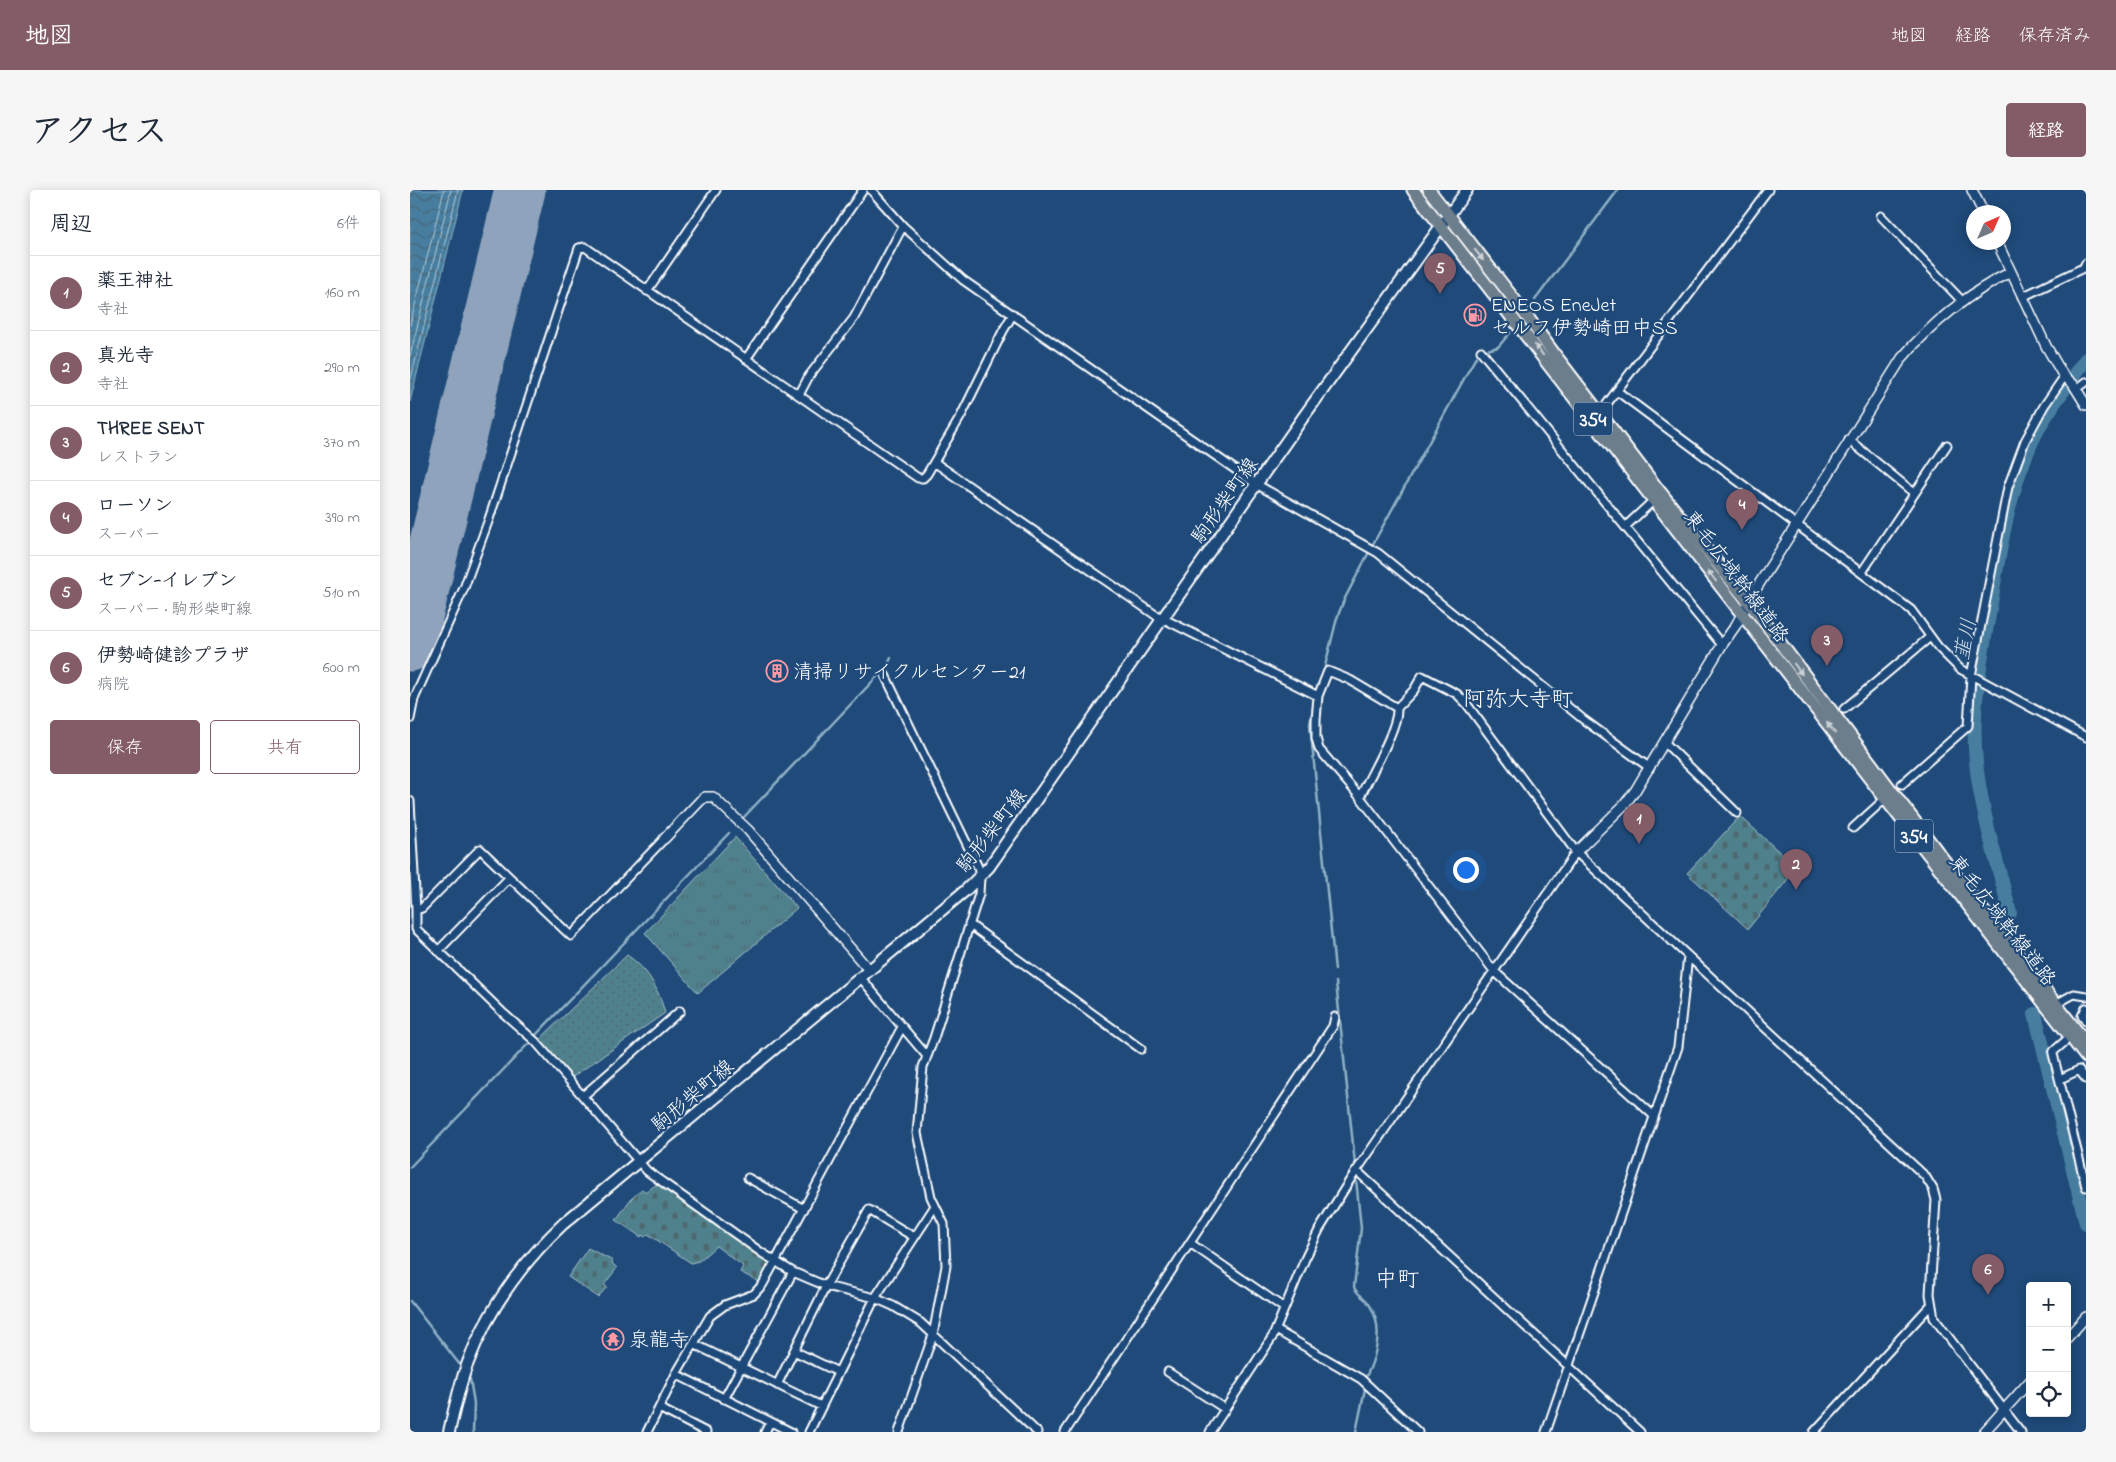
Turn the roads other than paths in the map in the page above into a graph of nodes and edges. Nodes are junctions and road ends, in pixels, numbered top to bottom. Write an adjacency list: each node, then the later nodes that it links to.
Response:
1 (716, 190): 17 (street)
2 (863, 190): 22 (street)
3 (872, 190): 12 (street)
4 (1414, 190): 13 (highway, 東毛広域幹線道路 / 354)
5 (1428, 190): 10 (highway, 東毛広域幹線道路 / 354)
6 (1467, 190): 10 (main road, 駒形柴町線)
7 (1768, 190): 26 (street)
8 (1972, 190): 9 (street)
9 (1980, 205)
10 (1448, 216): 13 (main road, 駒形柴町線); 29 (highway, 東毛広域幹線道路 / 354, one-way to 29)
11 (1881, 216): 19 (street)
12 (903, 226): 20 (street); 27 (street)
13 (1441, 226): 33 (main road, 駒形柴町線); 35 (highway, 東毛広域幹線道路 / 354, one-way to 13)
14 (2001, 250): 16 (street)
15 (2086, 263): 18 (street)
16 (2011, 272): 18 (street); 19 (street)
17 (646, 291): 22 (street); 49 (street)
18 (2022, 297): 23 (street)
19 (1963, 302): 30 (street)
20 (1013, 314): 32 (street); 33 (street)
21 (1481, 351): 37 (street)
22 (746, 360): 27 (street)
23 (2064, 377): 25 (street); 45 (street)
24 (2086, 382): 25 (street)
25 (2077, 389): 28 (street)
26 (1617, 391): 29 (street); 36 (street)
27 (799, 395): 32 (street)
28 (2086, 405)
29 (1600, 413): 39 (highway, 東毛広域幹線道路 / 354)
30 (1849, 440): 34 (street); 36 (street)
31 (1947, 445): 34 (street)
32 (934, 462): 41 (street)
33 (1256, 484): 41 (main road, 駒形柴町線); 52 (street)
34 (1914, 493): 38 (street)
35 (1655, 499): 37 (street); 40 (highway, 東毛広域幹線道路 / 354, one-way to 35)
36 (1796, 525): 38 (street); 39 (street)
37 (1626, 526): 43 (street)
38 (1862, 572): 42 (street)
39 (1748, 602): 40 (street); 70 (highway, 東毛広域幹線道路 / 354, one-way to 70)
40 (1742, 615): 43 (street); 55 (highway, 東毛広域幹線道路 / 354, one-way to 40)
41 (1163, 618): 46 (street); 61 (main road, 駒形柴町線)
42 (1930, 637): 45 (street); 48 (street)
43 (1722, 645): 51 (street)
44 (885, 675): 61 (street)
45 (1972, 677): 50 (street); 53 (street)
46 (1318, 696): 47 (street); 54 (street)
47 (1397, 708): 54 (street); 60 (street)
48 (1844, 709)
49 (410, 719)
50 (2086, 737)
51 (1664, 742): 52 (street); 57 (street)
52 (1650, 768): 60 (street)
53 (1902, 784)
54 (1360, 797): 67 (street)
55 (1886, 798): 58 (street); 76 (highway, 東毛広域幹線道路 / 354)
56 (410, 801): 63 (street)
57 (1737, 813)
58 (1853, 828)
59 (664, 839): 62 (street); 68 (street)
60 (1576, 852): 66 (street); 67 (street)
61 (980, 877): 64 (street); 68 (main road, 駒形柴町線)
62 (509, 878): 63 (street); 65 (street)
63 (416, 910): 65 (street)
64 (970, 924): 78 (street); 79 (street)
65 (438, 951): 83 (street)
66 (1688, 956): 84 (street); 97 (street)
67 (1494, 971): 84 (street); 86 (street)
68 (864, 973): 75 (street); 85 (main road, 駒形柴町線)
69 (2086, 996): 70 (street)
70 (2056, 1004): 77 (highway, 東毛広域幹線道路 / 354)
71 (2086, 1008): 74 (street)
72 (680, 1011): 83 (street)
73 (1335, 1017): 92 (street)
74 (2086, 1021)
75 (902, 1027): 79 (street); 90 (street)
76 (2070, 1037): 80 (highway, 東毛広域幹線道路 / 354); 81 (street)
77 (2086, 1043)
78 (1141, 1050)
79 (926, 1055): 89 (street)
80 (2086, 1057)
81 (2060, 1079): 82 (street); 88 (street)
82 (2086, 1079)
83 (583, 1096): 85 (street)
84 (1654, 1116): 105 (street)
85 (639, 1162): 93 (street); 118 (main road, 駒形柴町線)
86 (1357, 1171): 98 (street); 105 (street)
87 (748, 1178): 90 (street)
88 (2086, 1187)
89 (935, 1206): 91 (street); 102 (street)
90 (804, 1209): 93 (street)
91 (914, 1236): 95 (street); 96 (street)
92 (1190, 1243): 98 (street); 126 (street)
93 (775, 1262): 94 (street); 103 (street)
94 (793, 1272): 95 (street); 106 (street)
95 (826, 1286): 96 (street); 104 (street)
96 (875, 1298): 102 (street); 107 (street)
97 (1930, 1306): 116 (street); 131 (street)
98 (1284, 1308): 100 (street)
99 (2086, 1317): 101 (street)
100 (1276, 1330): 115 (street); 128 (street)
101 (2071, 1334)
102 (933, 1335): 124 (street); 125 (street)
103 (694, 1344): 106 (street); 109 (street)
104 (794, 1351): 107 (street); 110 (street)
105 (1569, 1366): 129 (street); 130 (street)
106 (741, 1367): 110 (street); 112 (street)
107 (838, 1372): 113 (street)
108 (1168, 1372): 115 (street)
109 (676, 1374): 112 (street); 114 (street)
110 (777, 1385): 113 (street)
111 (2026, 1385): 116 (street)
112 (724, 1399): 117 (street)
113 (821, 1406): 123 (street)
114 (659, 1408): 119 (street); 120 (street)
115 (1226, 1409): 127 (street)
116 (2004, 1410): 132 (street); 133 (street)
117 (770, 1422): 121 (street); 122 (street)
118 (449, 1432)
119 (647, 1432)
120 (706, 1432)
121 (765, 1432)
122 (791, 1432)
123 (808, 1432)
124 (899, 1432)
125 (1037, 1432)
126 (1065, 1432)
127 (1210, 1432)
128 (1418, 1432)
129 (1546, 1432)
130 (1640, 1432)
131 (1814, 1432)
132 (1984, 1432)
133 (2021, 1432)

